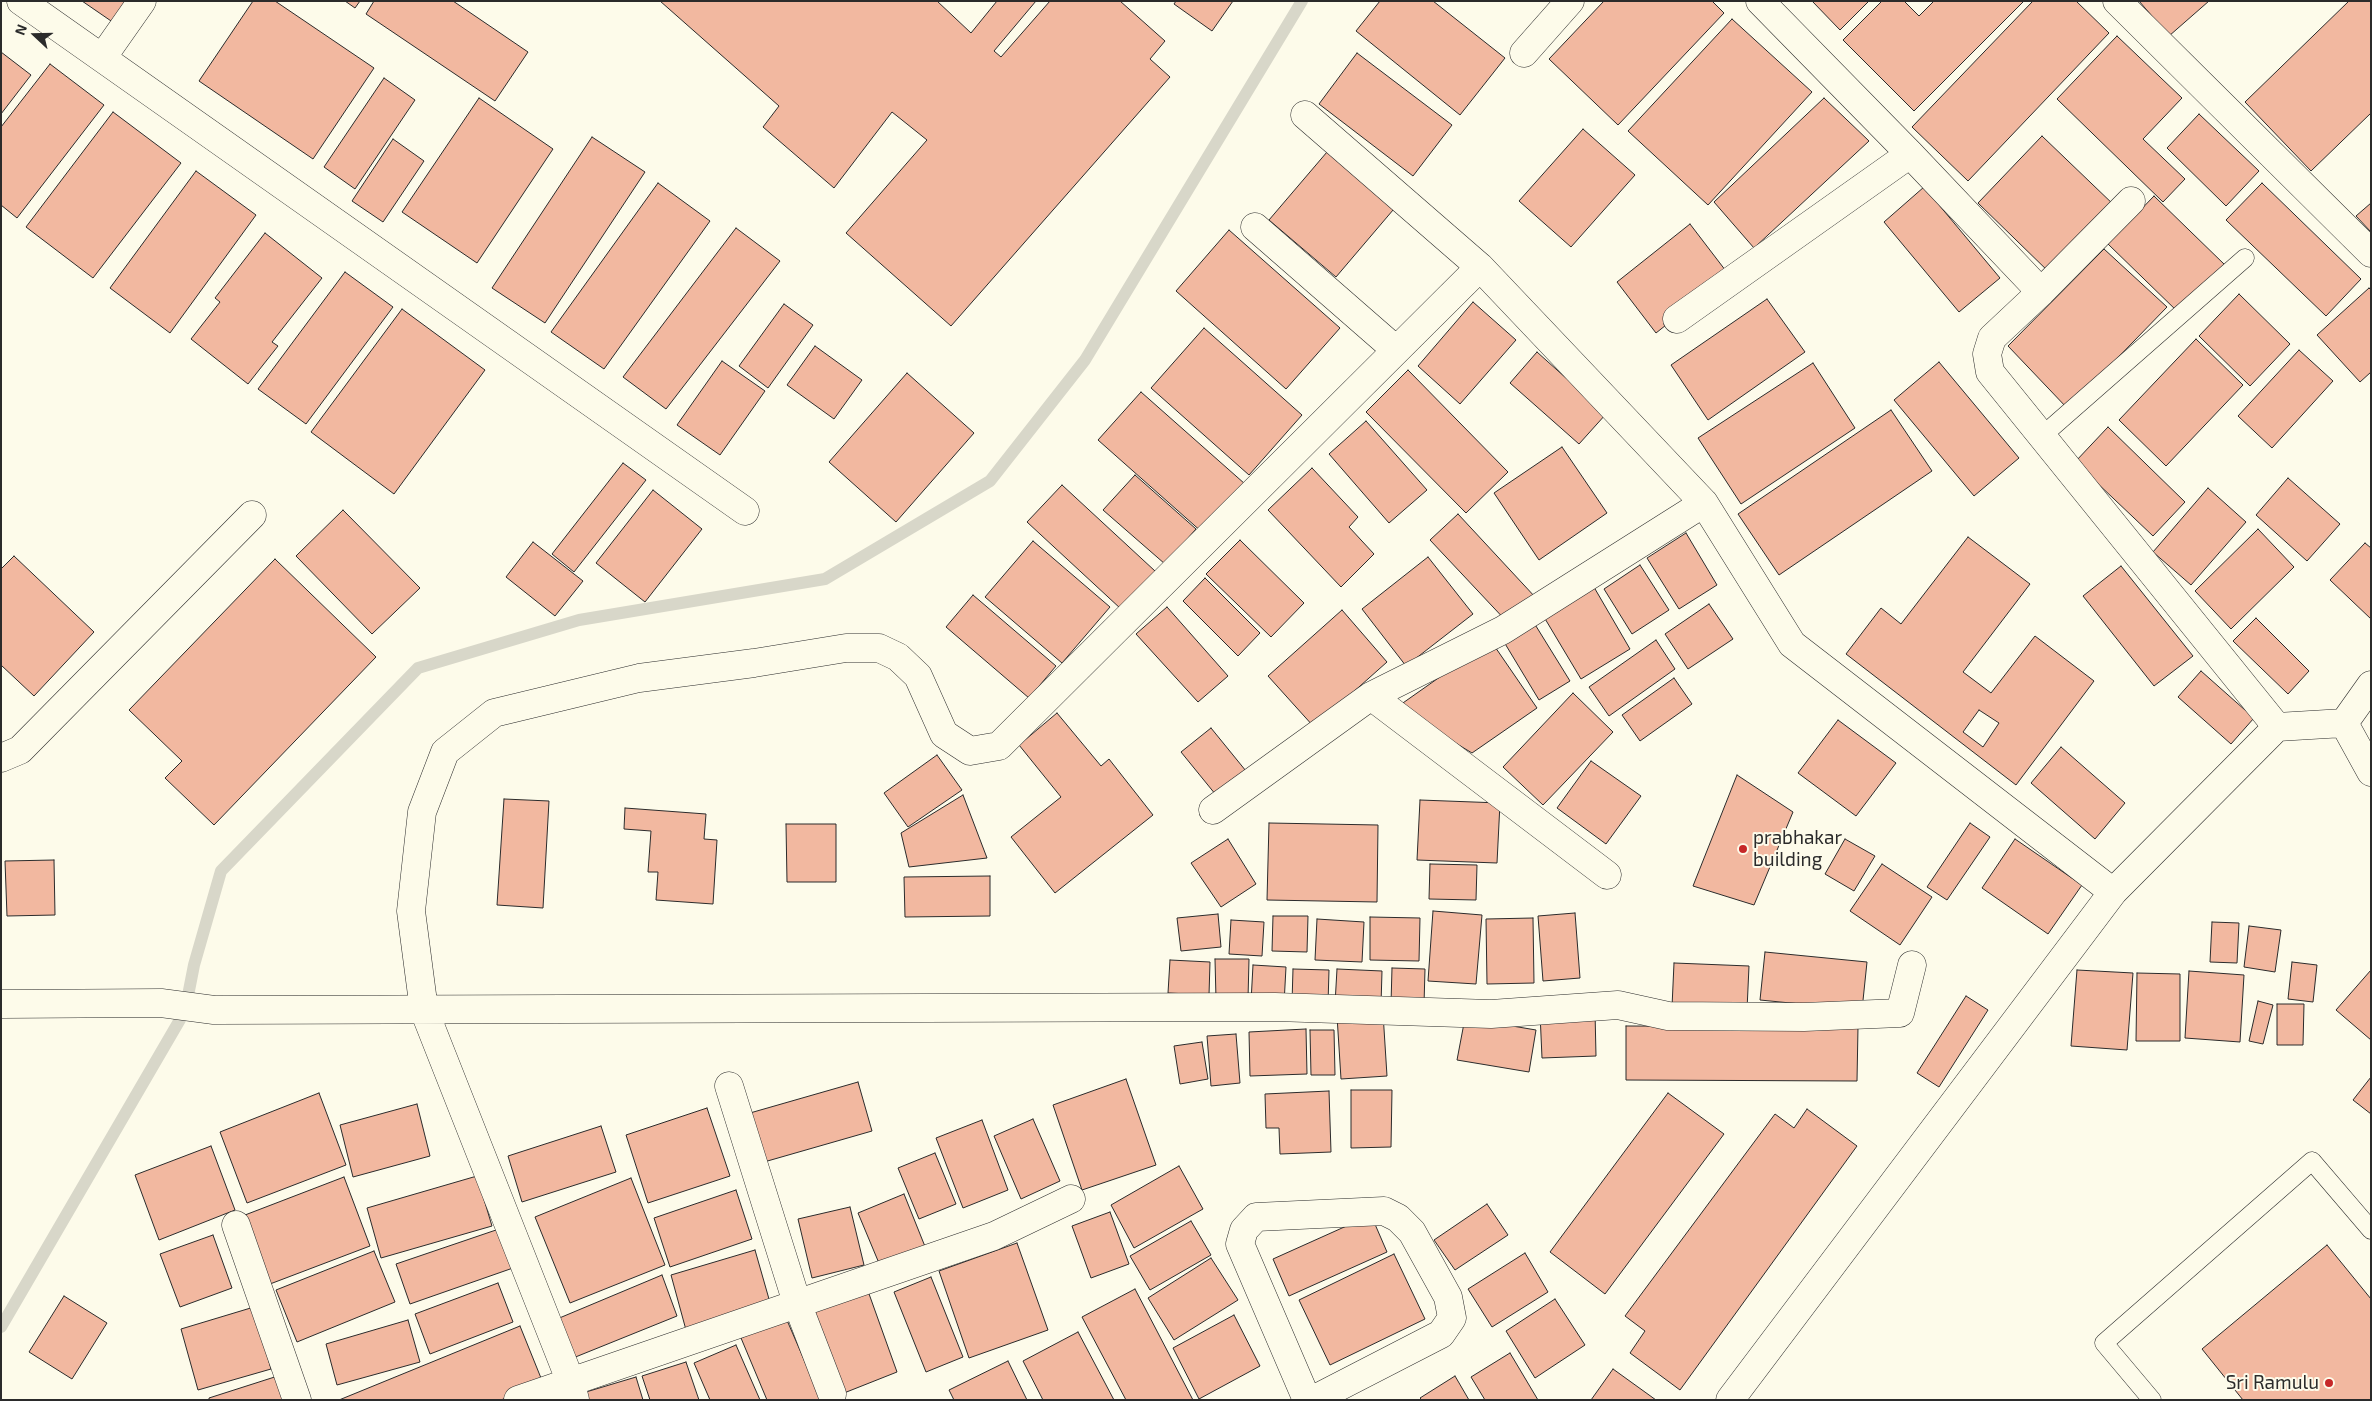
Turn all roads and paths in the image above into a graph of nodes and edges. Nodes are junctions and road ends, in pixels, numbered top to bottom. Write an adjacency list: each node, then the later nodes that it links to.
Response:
1 (21, 1): 7 (street)
2 (142, 1): 7 (street)
3 (1570, 1): 6 (street)
4 (1760, 1): 9 (street)
5 (2117, 1): 12 (street)
6 (1524, 53)
7 (102, 58): 20 (street)
8 (1305, 115): 14 (street)
9 (1910, 154): 15 (street); 16 (street)
10 (2131, 202): 15 (street)
11 (1255, 227): 17 (street)
12 (2371, 253)
13 (2245, 258): 18 (lane)
14 (1480, 267): 17 (street); 19 (street)
15 (2041, 292): 18 (street)
16 (1677, 320)
17 (1396, 350): 33 (street)
18 (2042, 436): 25 (street)
19 (1704, 503): 23 (street); 30 (street)
20 (745, 511)
21 (252, 515): 26 (street)
22 (2371, 685): 24 (street)
23 (1371, 696): 28 (street); 29 (street)
24 (2344, 723): 25 (street); 27 (street)
25 (2277, 727): 30 (street)
26 (1, 758)
27 (2371, 772)
28 (1213, 810)
29 (1608, 875)
30 (2112, 892): 45 (street)
31 (1912, 965): 33 (street)
32 (1, 1004): 33 (street)
33 (424, 1010): 39 (street)
34 (729, 1086): 38 (street)
35 (1071, 1199): 38 (street)
36 (236, 1225): 41 (street)
37 (2371, 1230): 46 (lane)
38 (797, 1302): 39 (street); 40 (street)
39 (572, 1390): 42 (street)
40 (832, 1394)
41 (297, 1400)
42 (518, 1400)
43 (1307, 1400): 44 (street)
44 (1313, 1400)
45 (1730, 1400)
46 (2152, 1400)

